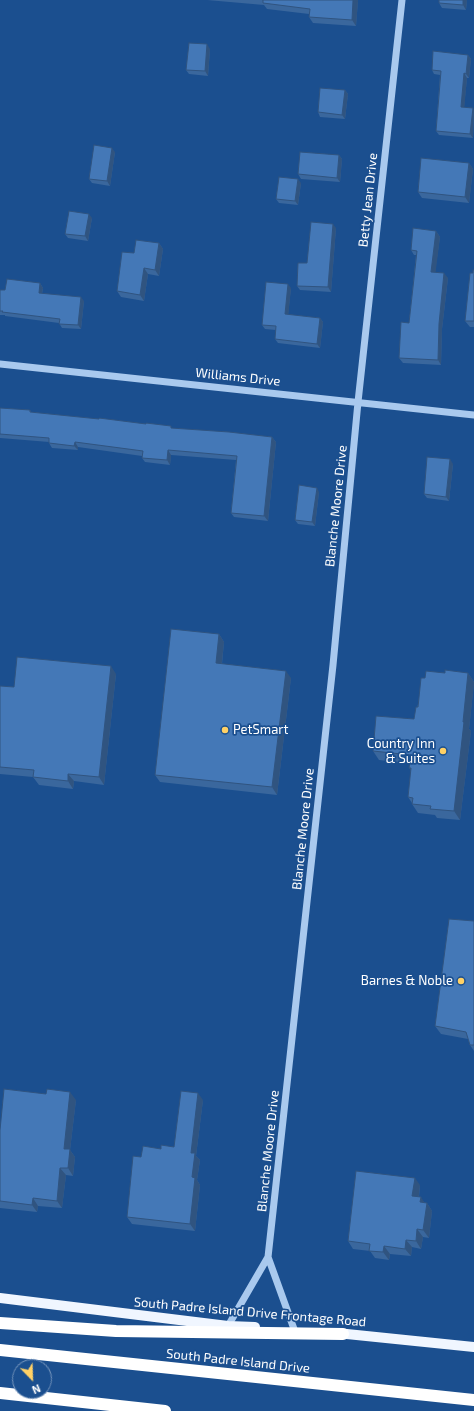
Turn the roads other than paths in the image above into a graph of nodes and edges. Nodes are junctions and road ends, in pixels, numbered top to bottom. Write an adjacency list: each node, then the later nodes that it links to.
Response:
1 (402, 0): 3 (street, Betty Jean Drive)
2 (0, 364): 3 (street, Williams Drive)
3 (358, 402): 4 (street, Williams Drive); 5 (street, Blanche Moore Drive)
4 (474, 415)
5 (268, 1257): 8 (street, Blanche Moore Drive); 9 (street, Blanche Moore Drive)
6 (0, 1298): 8 (main road, South Padre Island Drive Frontage Road)
7 (0, 1323): 10 (highway)
8 (228, 1326): 9 (main road, South Padre Island Drive Frontage Road)
9 (294, 1329): 10 (main road, South Padre Island Drive Frontage Road)
10 (343, 1334): 11 (main road, South Padre Island Drive Frontage Road)
11 (474, 1347)
12 (0, 1350): 14 (highway, South Padre Island Drive)
13 (0, 1393): 15 (highway)
14 (474, 1400)
15 (165, 1411)

